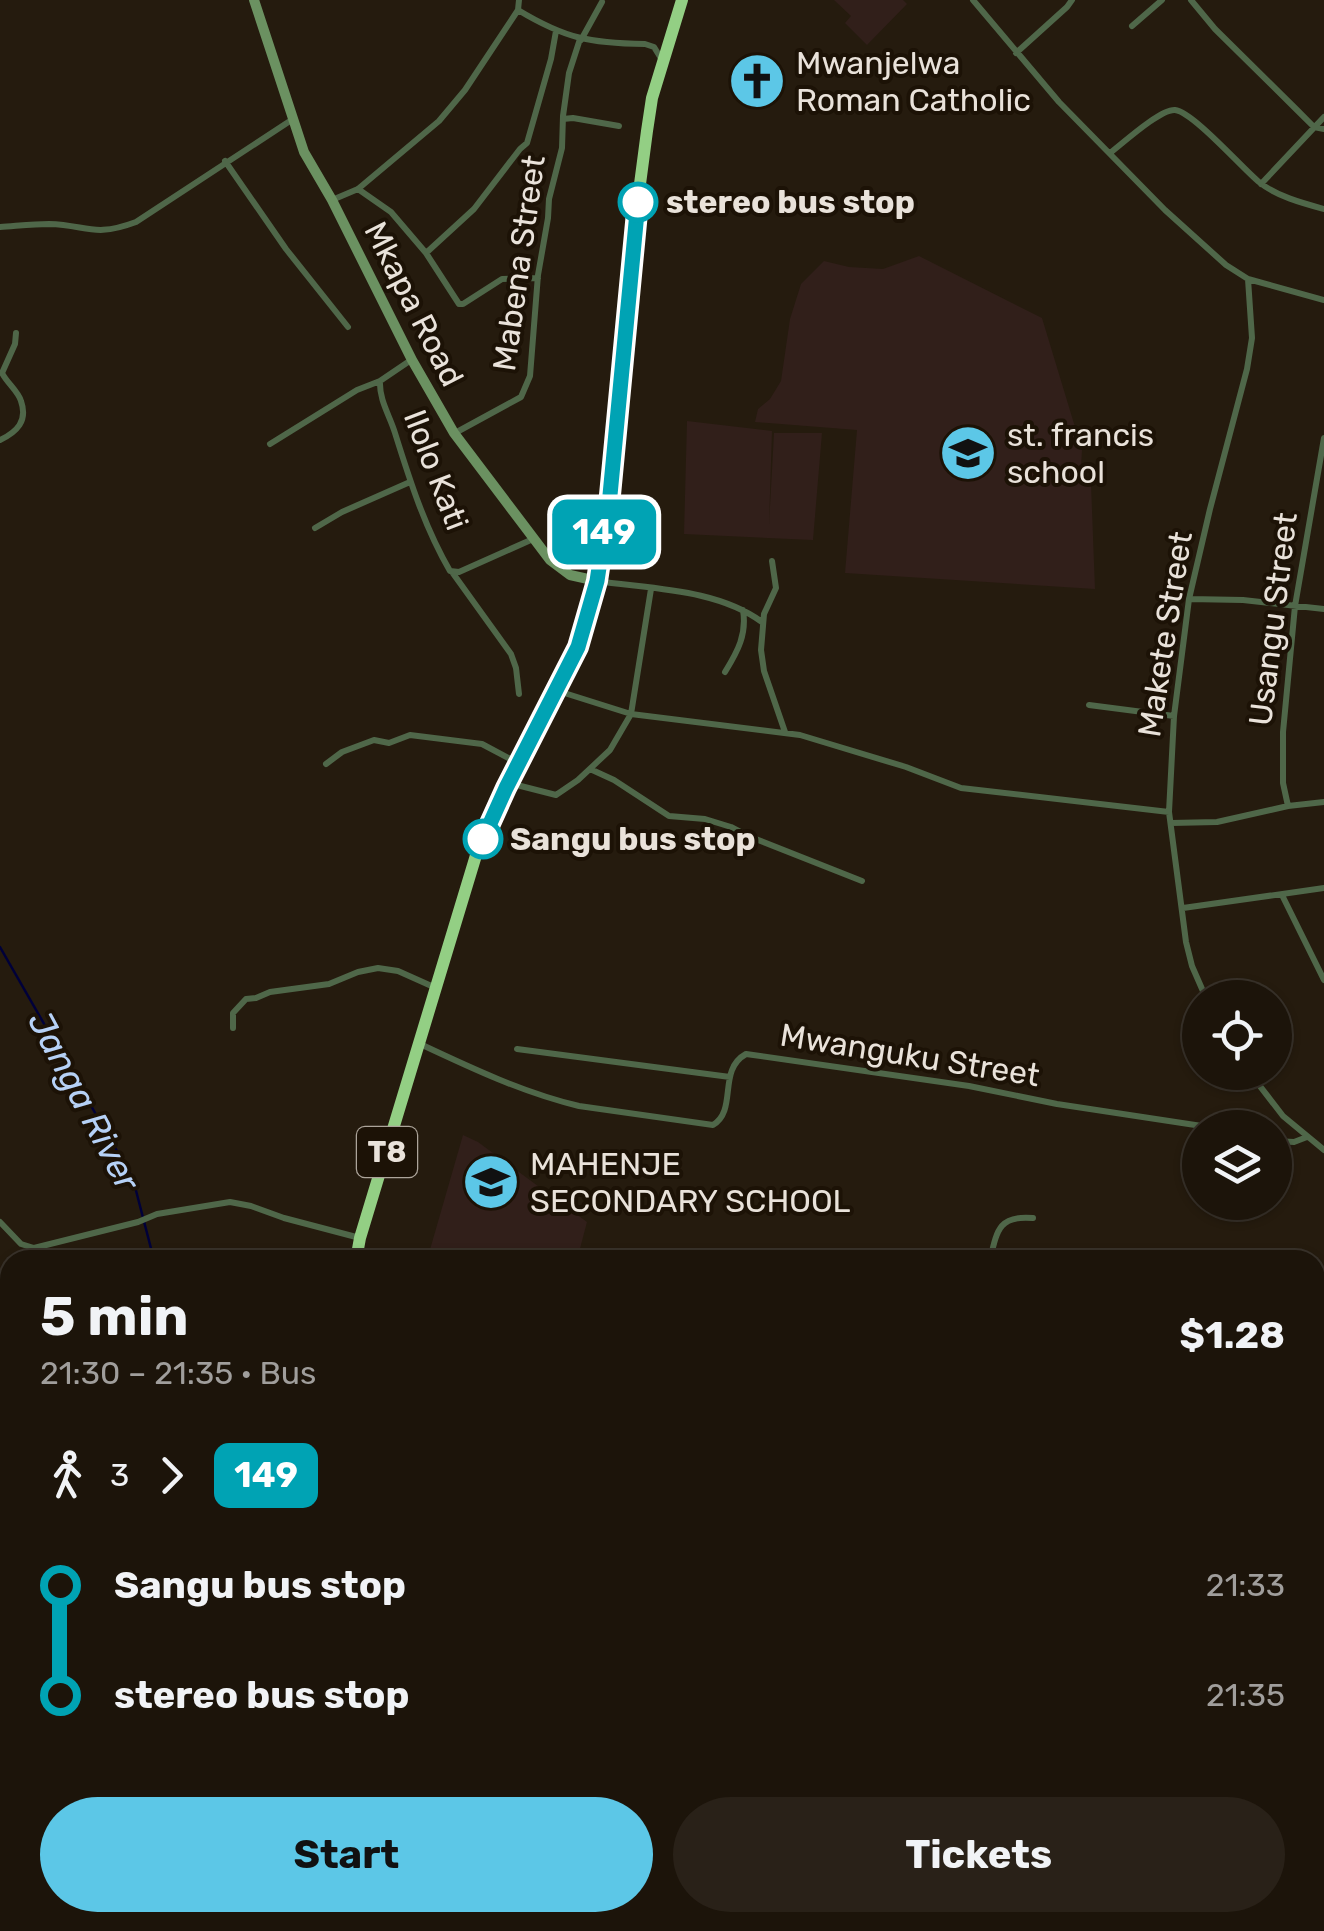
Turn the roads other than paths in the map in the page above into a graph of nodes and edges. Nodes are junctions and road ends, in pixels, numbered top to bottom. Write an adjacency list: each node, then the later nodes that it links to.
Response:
1 (254, 0): 17 (street, Mkapa Road)
2 (519, 0): 9 (street)
3 (682, 0): 14 (highway, T8)
4 (972, 0): 13 (street)
5 (1072, 0): 13 (street)
6 (1162, 0): 10 (street)
7 (1192, 0): 19 (street)
8 (602, 2): 12 (street)
9 (518, 10): 11 (street); 24 (street)
10 (1132, 26)
11 (556, 31): 12 (street); 28 (street)
12 (580, 40): 14 (street); 16 (street)
13 (1016, 54): 21 (street)
14 (663, 62): 45 (highway, T8)
15 (1324, 117): 19 (street)
16 (563, 118): 18 (street, Mabena Street); 29 (street, Mabena Street)
17 (293, 119): 22 (street); 25 (street, Mkapa Road)
18 (619, 126)
19 (1314, 128): 20 (street); 23 (street)
20 (1324, 129)
21 (1110, 154): 23 (street); 30 (street)
22 (226, 161): 27 (street); 32 (street)
23 (1261, 184): 26 (street)
24 (358, 189): 25 (street); 28 (street)
25 (332, 200): 34 (street, Mkapa Road)
26 (1324, 209)
27 (0, 228)
28 (426, 253): 29 (street)
29 (538, 278): 36 (street, Mabena Street)
30 (1248, 279): 31 (street); 47 (street, Makete Street)
31 (1324, 300)
32 (348, 326)
33 (16, 333): 38 (street)
34 (412, 360): 35 (street); 36 (street, Mkapa Road)
35 (380, 381): 39 (street); 40 (street, Ilolo Kati)
36 (454, 433): 42 (street, Mkapa Road)
37 (1324, 438): 48 (street, Usangu Street)
38 (0, 440)
39 (270, 444)
40 (410, 482): 41 (street); 44 (street, Ilolo Kati)
41 (315, 528)
42 (533, 540): 44 (street); 45 (street, Mkapa Road)
43 (772, 562): 51 (street)
44 (453, 573): 54 (street, Ilolo Kati)
45 (597, 581): 46 (street); 53 (highway, T8)
46 (651, 588): 50 (street); 56 (street)
47 (1189, 599): 48 (street); 57 (street, Makete Street)
48 (1295, 606): 49 (street); 64 (street, Usangu Street)
49 (1324, 609)
50 (743, 610): 51 (street); 52 (street)
51 (762, 622): 58 (street)
52 (725, 672)
53 (558, 691): 56 (street); 60 (highway, T8)
54 (519, 694)
55 (1089, 705): 57 (street)
56 (630, 714): 58 (street); 61 (street)
57 (1174, 716): 65 (street, Makete Street)
58 (785, 732): 65 (street)
59 (326, 764): 60 (street)
60 (519, 764): 62 (highway, T8)
61 (590, 769): 62 (street); 67 (street)
62 (509, 783): 73 (highway, T8)
63 (1324, 802): 64 (street)
64 (1288, 806): 66 (street)
65 (1169, 812): 66 (street, Makete Street)
66 (1171, 823): 70 (street, Makete Street)
67 (862, 880)
68 (1324, 888): 69 (street)
69 (1282, 895): 70 (street); 72 (street)
70 (1183, 908): 71 (street, Makete Street)
71 (1198, 980)
72 (1324, 980)
73 (436, 988): 74 (street); 75 (highway, T8)
74 (233, 1028)
75 (420, 1044): 77 (street); 85 (highway, T8)
76 (516, 1049): 77 (street)
77 (730, 1077): 79 (street, Mwanguku Street)
78 (1263, 1090): 80 (street)
79 (1182, 1123)
80 (1307, 1137): 81 (street); 82 (street)
81 (1292, 1142)
82 (1324, 1150)
83 (1034, 1218): 87 (street)
84 (0, 1222): 85 (street)
85 (360, 1238): 86 (highway, T8)
86 (358, 1250)
87 (993, 1250)

